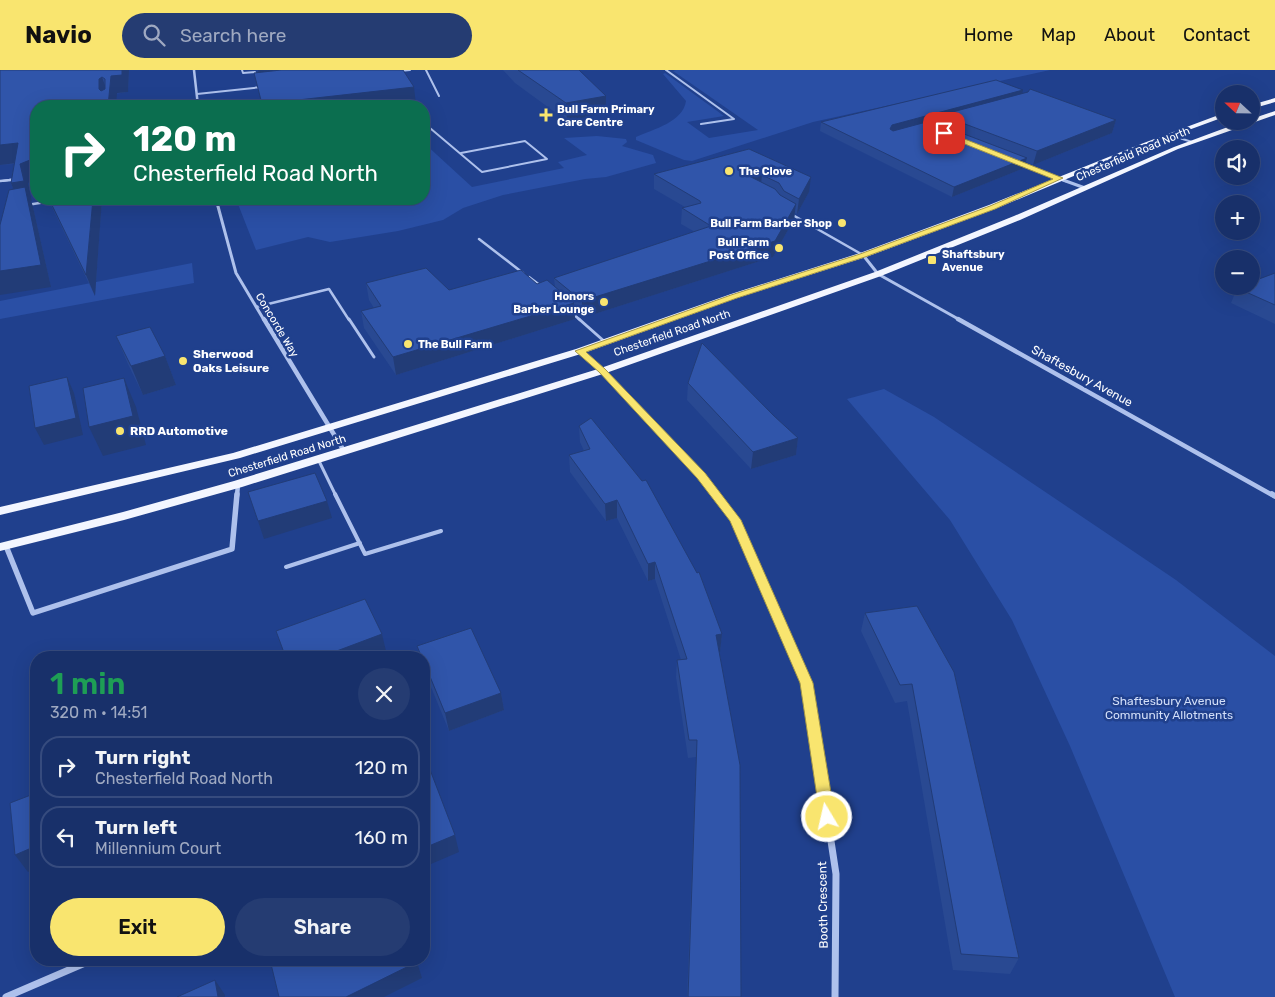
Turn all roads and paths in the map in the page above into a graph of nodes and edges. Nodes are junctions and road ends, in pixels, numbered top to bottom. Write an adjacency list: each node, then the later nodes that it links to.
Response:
1 (194, 70): 9 (street)
2 (242, 70): 7 (lane)
3 (410, 70): 6 (lane)
4 (426, 70): 10 (lane)
5 (666, 70): 17 (lane)
6 (392, 72)
7 (257, 79)
8 (269, 86): 9 (lane)
9 (197, 94): 11 (street)
10 (439, 96)
11 (198, 100)
12 (1275, 100): 13 (main road)
13 (1260, 104)
14 (1275, 113): 16 (main road, Chesterfield Road North)
15 (1215, 118): 20 (main road, Chesterfield Road North)
16 (1260, 118)
17 (701, 124)
18 (430, 126): 22 (lane)
19 (1226, 130): 21 (main road, Chesterfield Road North)
20 (1170, 135): 21 (lane); 25 (main road, Chesterfield Road North)
21 (1192, 142): 27 (main road, Chesterfield Road North)
22 (461, 153): 22 (lane)
23 (1016, 162): 25 (street)
24 (20, 178): 26 (lane)
25 (1059, 178): 27 (street); 33 (main road, Chesterfield Road North)
26 (0, 181)
27 (1084, 188): 34 (main road, Chesterfield Road North)
28 (30, 204): 30 (lane)
29 (218, 205): 36 (street, Concorde Way)
30 (20, 206)
31 (789, 213): 33 (lane)
32 (479, 239): 35 (lane)
33 (863, 255): 34 (street); 38 (main road, Chesterfield Road North)
34 (878, 274): 41 (main road, Chesterfield Road North); 46 (street, Shaftesbury Avenue)
35 (548, 293)
36 (256, 307): 40 (lane); 42 (street, Concorde Way)
37 (569, 311): 38 (lane)
38 (605, 342): 39 (main road, Chesterfield Road North)
39 (580, 351): 41 (street, Booth Crescent); 42 (main road, Chesterfield Road North)
40 (374, 356)
41 (602, 370): 43 (main road, Chesterfield Road North); 54 (street, Booth Crescent)
42 (330, 428): 43 (street, Concorde Way); 47 (main road, Chesterfield Road North)
43 (344, 451): 44 (main road, Chesterfield Road North)
44 (318, 459): 45 (main road, Chesterfield Road North); 49 (lane)
45 (238, 484): 50 (main road, Chesterfield Road North); 50 (street)
46 (1275, 496)
47 (0, 511)
48 (441, 531): 49 (lane)
49 (360, 543): 51 (lane)
50 (3, 546)
51 (286, 567)
52 (78, 966): 53 (street)
53 (6, 997)
54 (835, 997)

